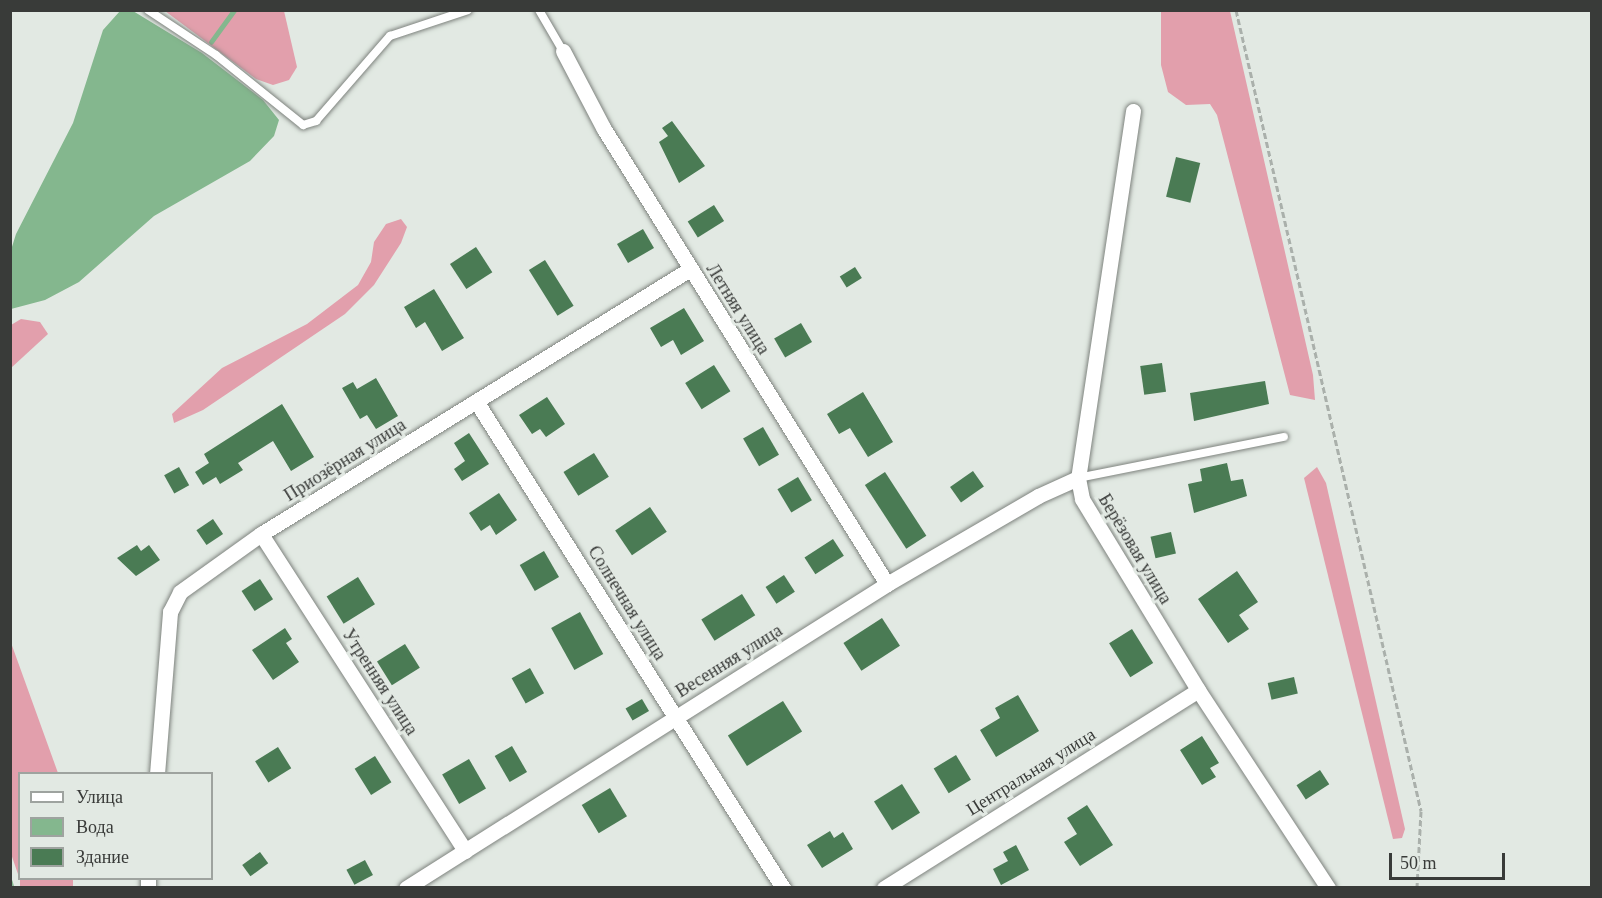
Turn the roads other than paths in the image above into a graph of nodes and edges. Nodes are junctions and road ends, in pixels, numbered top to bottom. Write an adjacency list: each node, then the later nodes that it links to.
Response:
1 (148, 10): 2 (lane)
2 (468, 10)
3 (539, 10): 4 (lane)
4 (563, 51): 6 (street, Летняя улица)
5 (1133, 111): 9 (street, Берёзовая улица)
6 (690, 268): 7 (street, Приозёрная улица); 11 (street, Летняя улица)
7 (476, 401): 10 (street, Приозёрная улица); 13 (street, Солнечная улица)
8 (1284, 437): 9 (lane)
9 (1078, 478): 11 (street, Весенняя улица); 12 (street, Берёзовая улица)
10 (261, 534): 14 (street, Приозёрная улица); 15 (street, Утренняя улица)
11 (887, 584): 13 (street, Весенняя улица)
12 (1198, 690): 18 (street, Центральная улица); 19 (street, Берёзовая улица)
13 (676, 717): 15 (street, Весенняя улица); 17 (street, Солнечная улица)
14 (157, 772)
15 (465, 851): 16 (street, Весенняя улица)
16 (406, 888)
17 (783, 888)
18 (884, 888)
19 (1328, 888)

